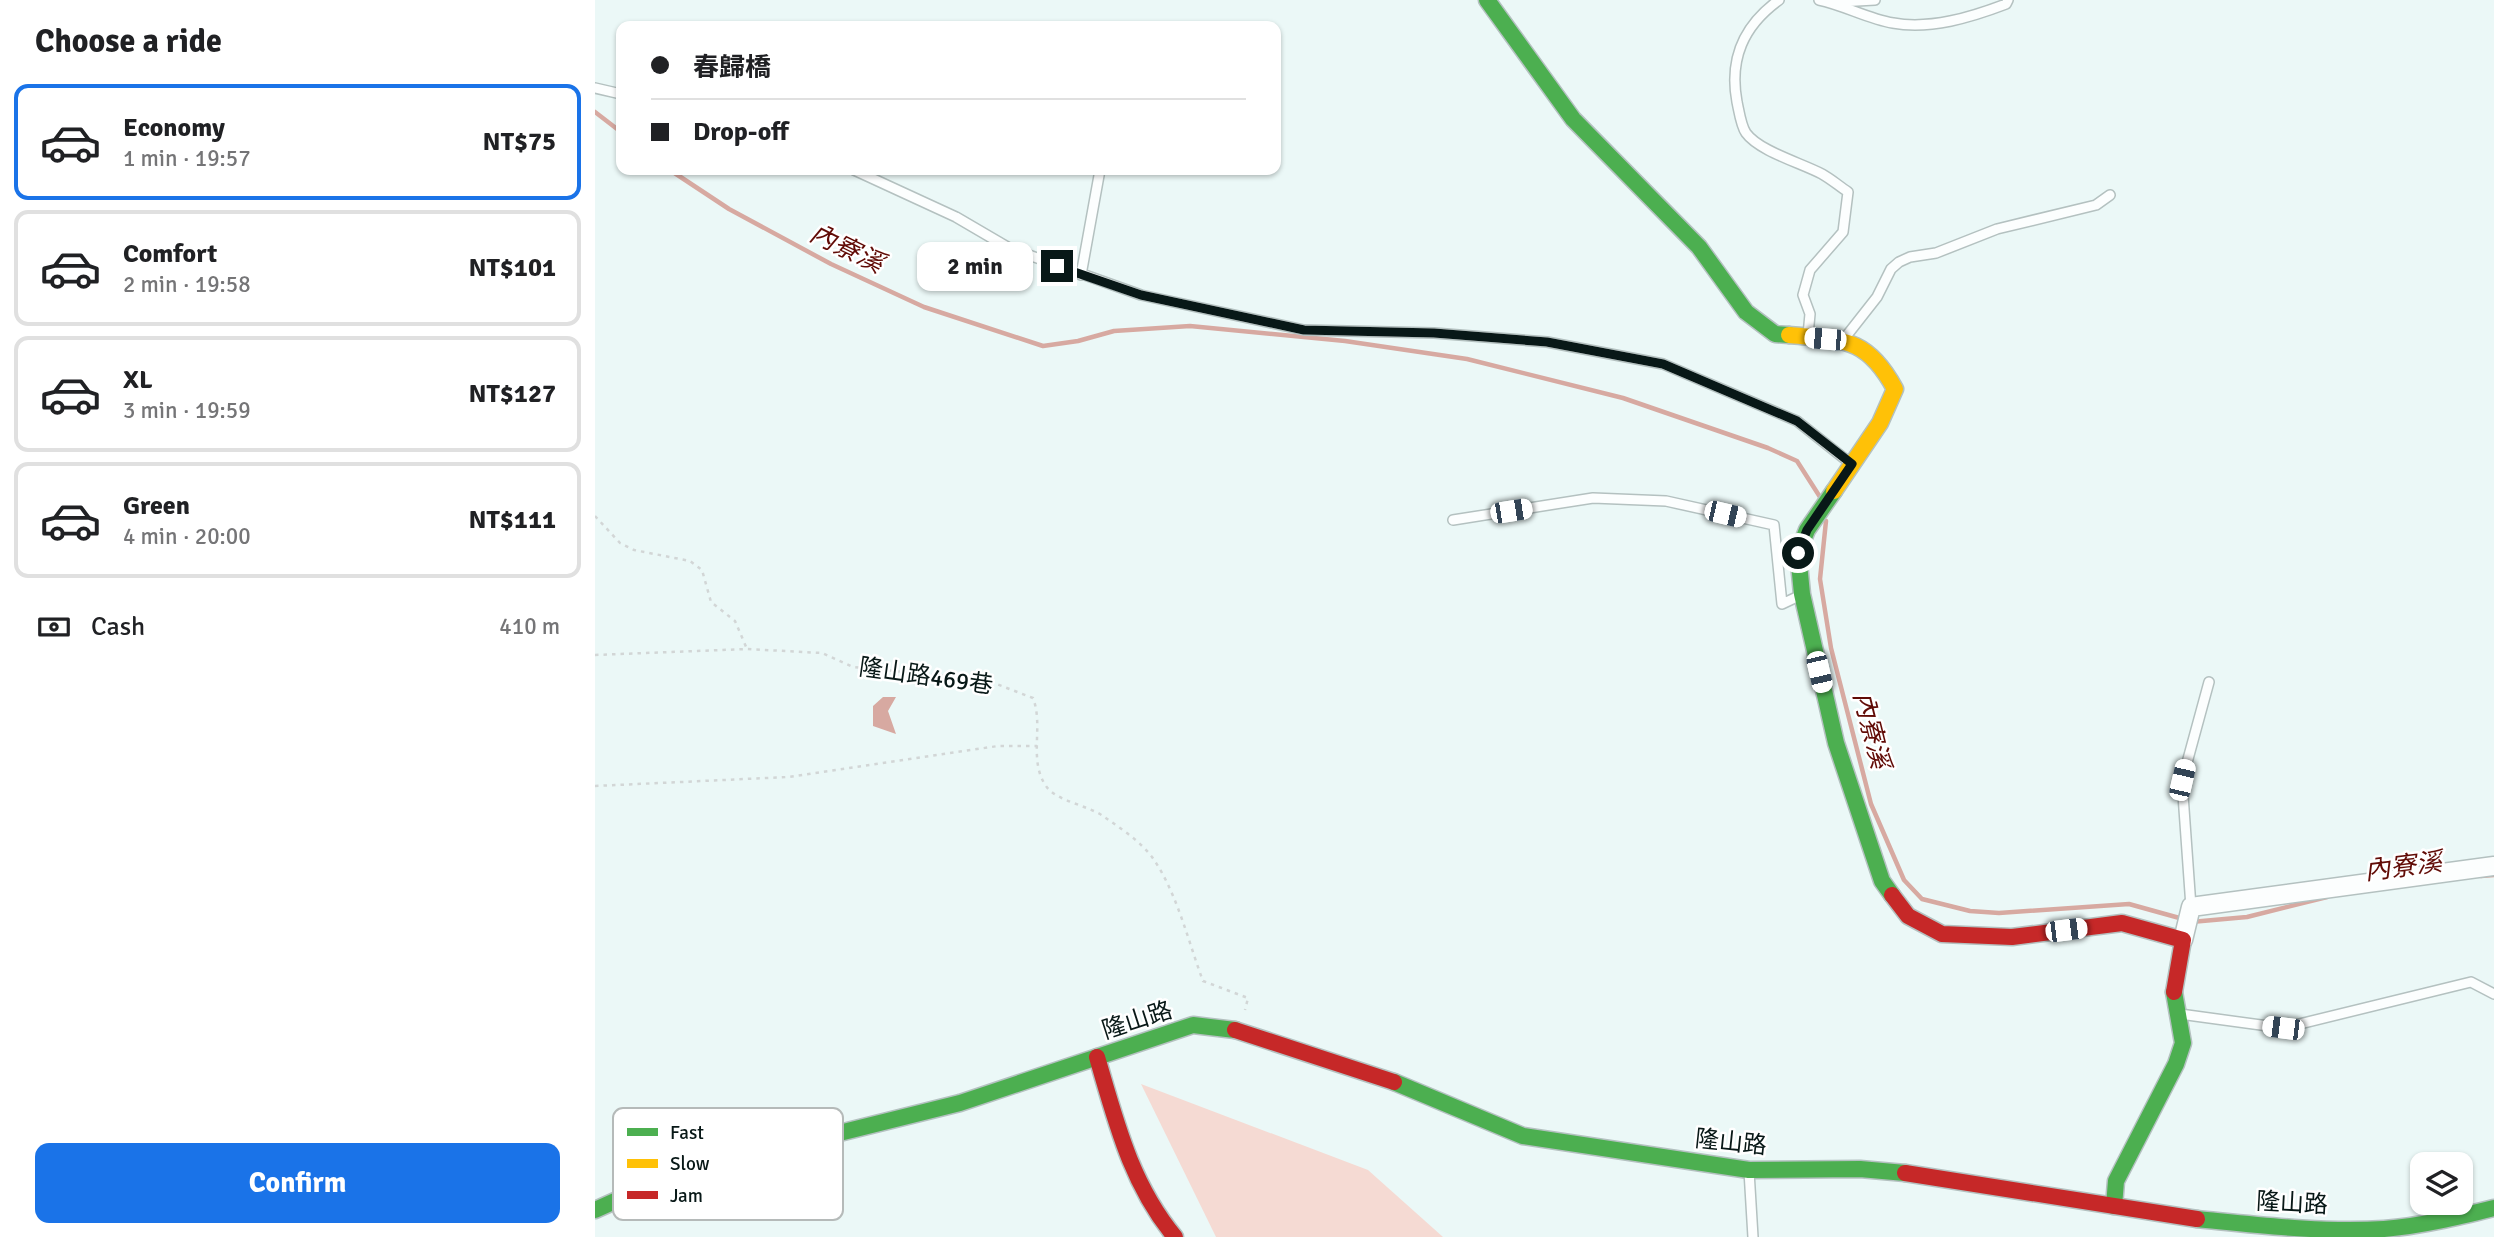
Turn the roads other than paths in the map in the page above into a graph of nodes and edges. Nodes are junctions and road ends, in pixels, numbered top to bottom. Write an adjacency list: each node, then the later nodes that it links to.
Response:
1 (1487, 0): 13 (street)
2 (1779, 0): 13 (lane)
3 (1819, 0): 6 (lane)
4 (1875, 0): 6 (lane)
5 (2008, 0): 6 (lane)
6 (1830, 2)
7 (595, 88): 8 (lane)
8 (616, 93)
9 (865, 175): 12 (lane)
10 (1099, 175): 12 (lane)
11 (2110, 195): 14 (lane)
12 (1081, 275): 15 (lane)
13 (1808, 337): 14 (street)
14 (1843, 340): 15 (street)
15 (1852, 464): 17 (street)
16 (1453, 520): 17 (lane)
17 (1802, 594): 21 (street)
18 (2209, 682): 20 (lane)
19 (2494, 866): 20 (street)
20 (2191, 907): 21 (street)
21 (2183, 940): 23 (street)
22 (2494, 994): 23 (lane)
23 (2178, 1014): 28 (street)
24 (1097, 1057): 25 (street, 隆山路); 26 (street, 隆山路); 32 (street, 隆山路)
25 (843, 1132)
26 (1749, 1170): 28 (street, 隆山路); 33 (lane)
27 (613, 1202): 30 (street, 隆山路)
28 (2114, 1206): 31 (street, 隆山路)
29 (2494, 1208): 31 (street, 隆山路)
30 (595, 1210)
31 (2381, 1233): 34 (street)
32 (1175, 1237)
33 (1753, 1237)
34 (2402, 1237)

